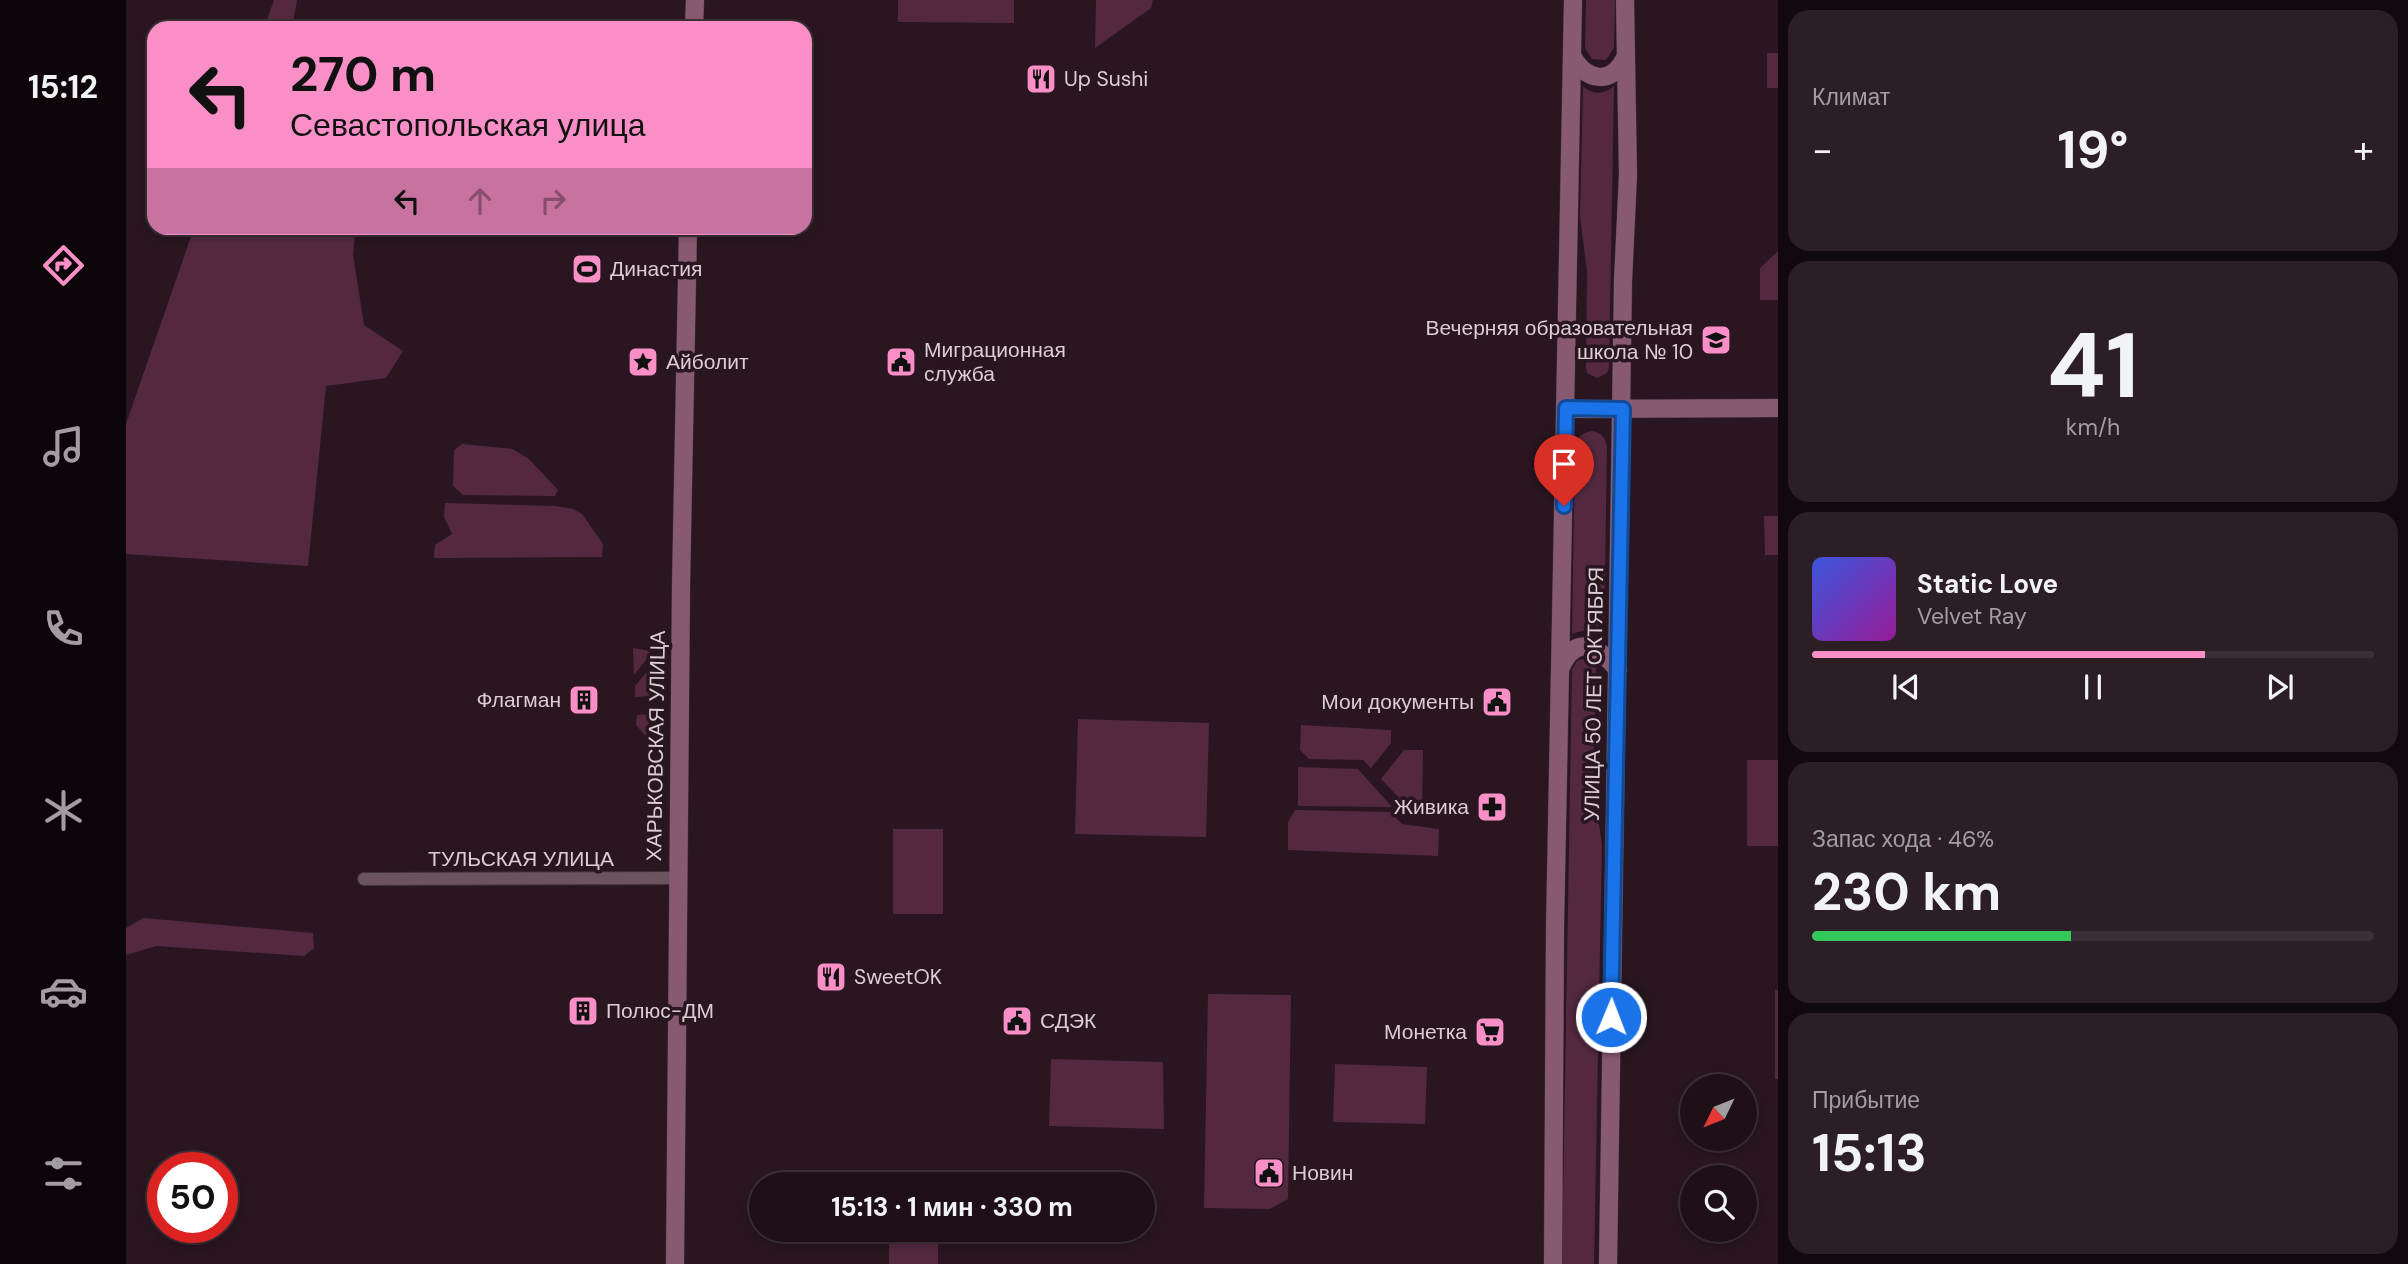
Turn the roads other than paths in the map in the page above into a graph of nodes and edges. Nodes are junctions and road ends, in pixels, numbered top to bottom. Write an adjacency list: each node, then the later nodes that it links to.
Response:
1 (695, 0): 4 (main road)
2 (1573, 0): 5 (main road, УЛИЦА 50 ЛЕТ ОКТЯБРЯ)
3 (1625, 0): 6 (main road, УЛИЦА 50 ЛЕТ ОКТЯБРЯ)
4 (694, 21)
5 (1572, 56): 6 (main road); 8 (main road, УЛИЦА 50 ЛЕТ ОКТЯБРЯ)
6 (1625, 58): 10 (main road, УЛИЦА 50 ЛЕТ ОКТЯБРЯ)
7 (688, 235): 13 (main road, ХАРЬКОВСКАЯ УЛИЦА)
8 (1566, 408): 10 (main road); 11 (main road, УЛИЦА 50 ЛЕТ ОКТЯБРЯ)
9 (1778, 408): 10 (main road)
10 (1623, 409): 12 (main road, УЛИЦА 50 ЛЕТ ОКТЯБРЯ)
11 (1561, 667): 12 (main road); 16 (main road, УЛИЦА 50 ЛЕТ ОКТЯБРЯ)
12 (1618, 670): 17 (main road, УЛИЦА 50 ЛЕТ ОКТЯБРЯ)
13 (678, 878): 14 (street, ТУЛЬСКАЯ УЛИЦА); 15 (main road, ХАРЬКОВСКАЯ УЛИЦА)
14 (364, 879)
15 (675, 1264)
16 (1553, 1264)
17 (1608, 1264)

